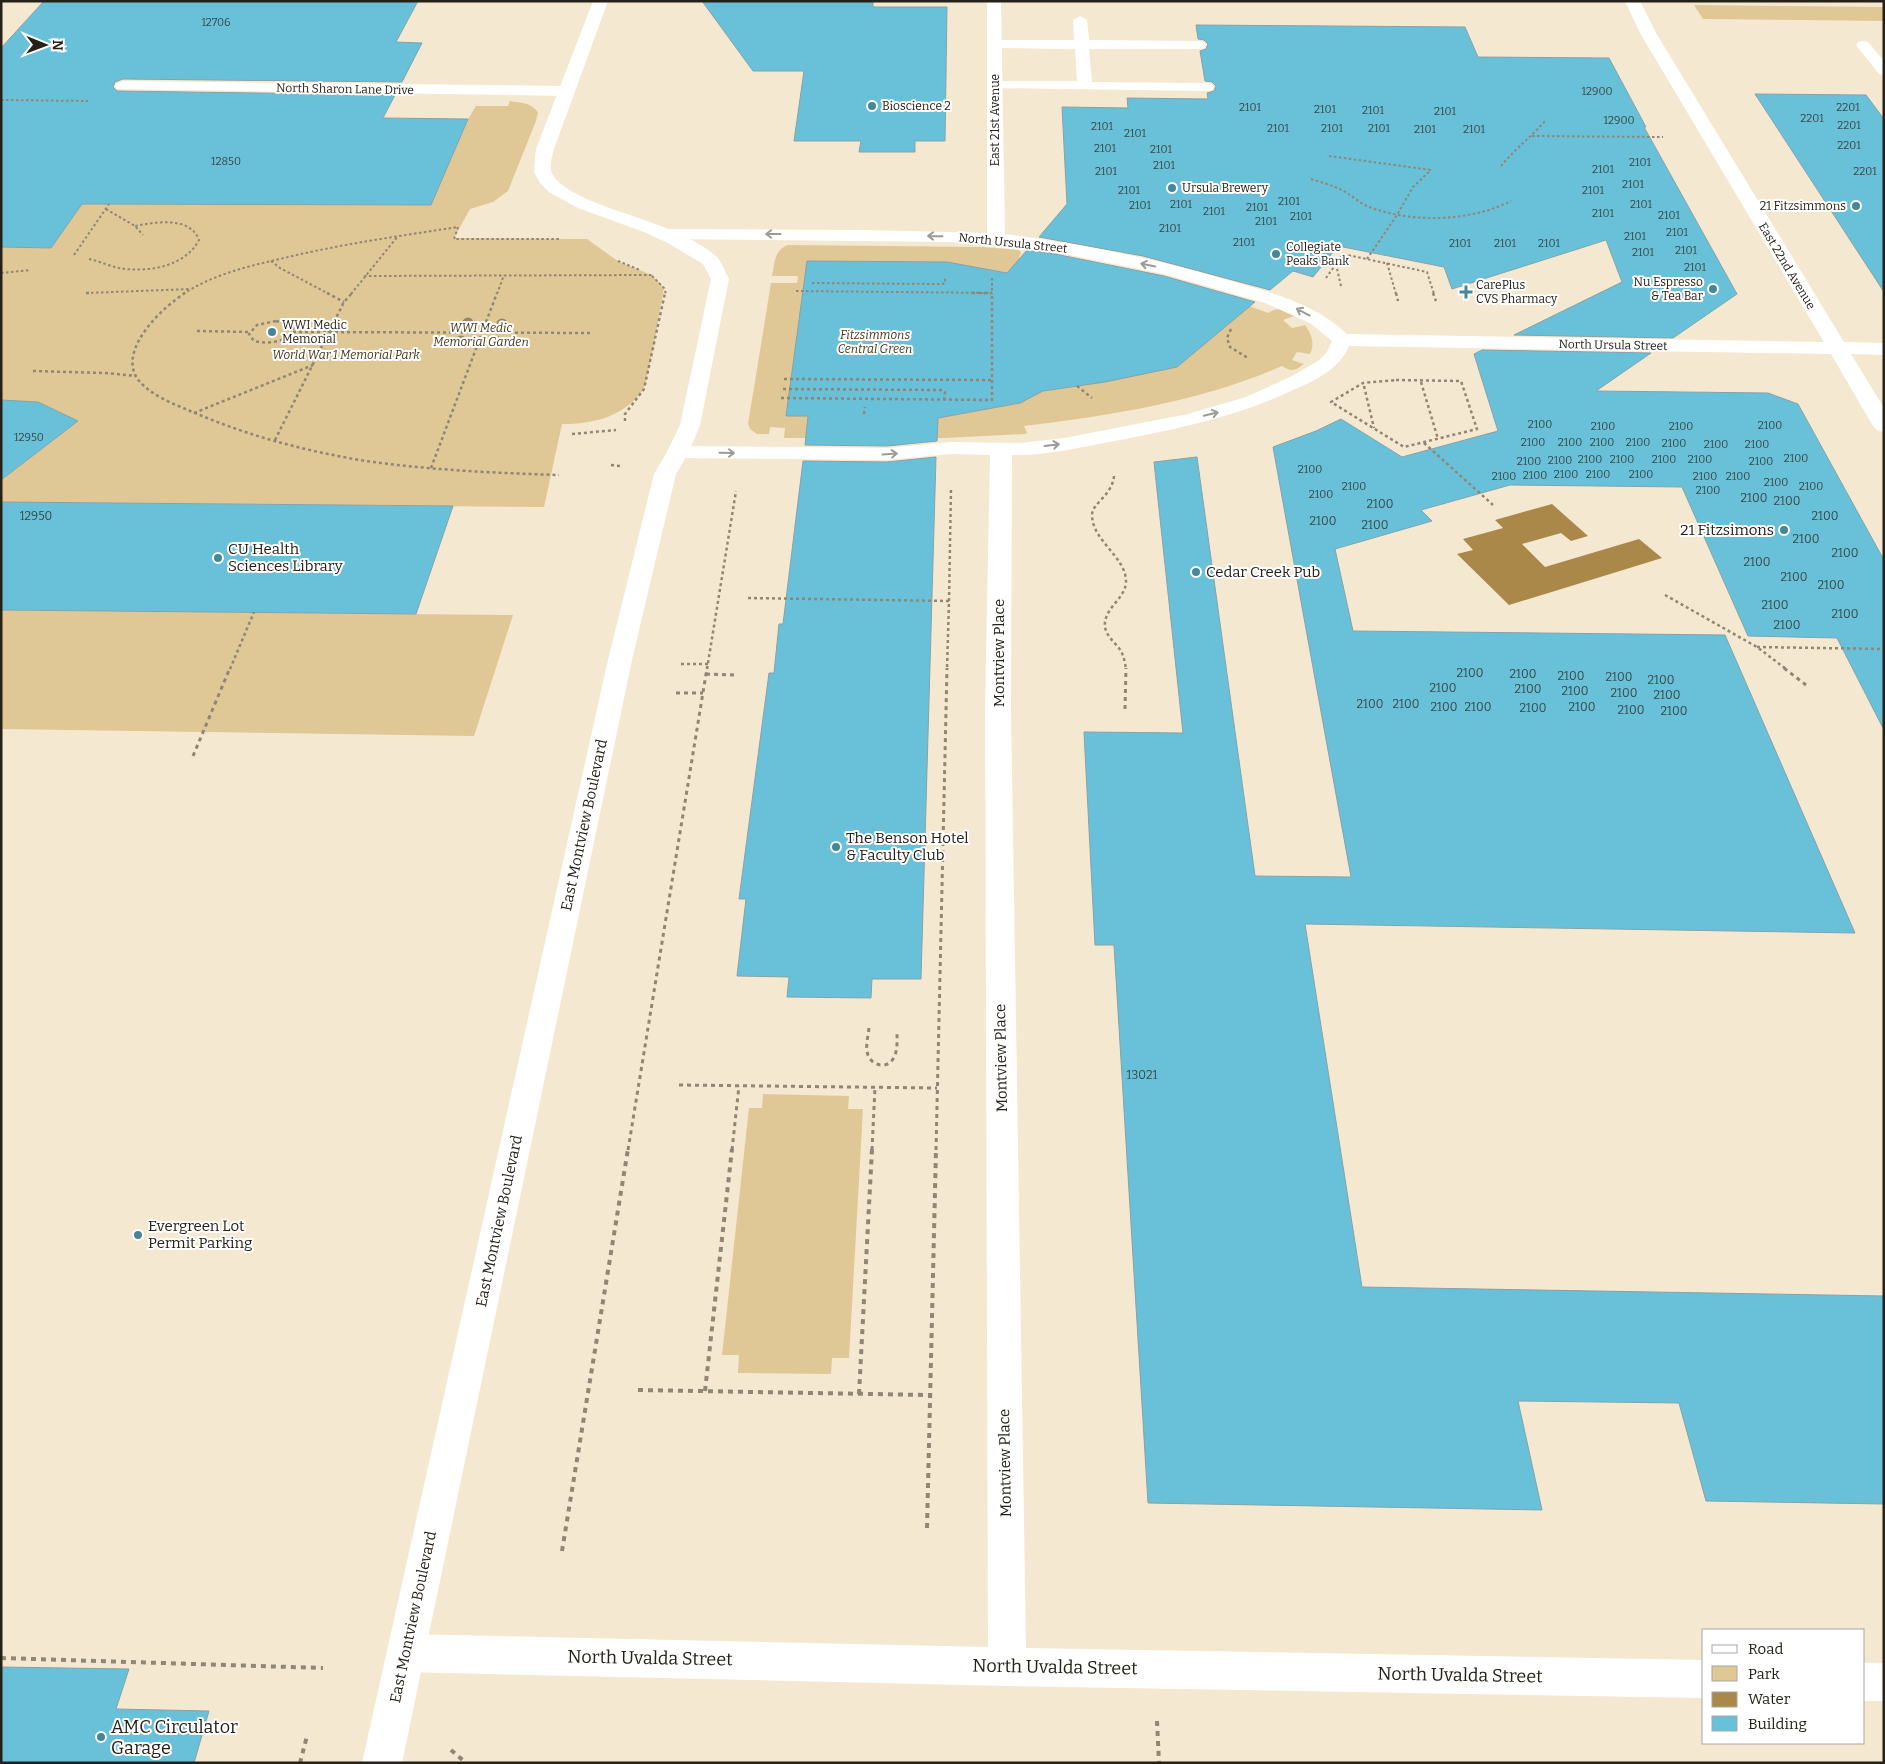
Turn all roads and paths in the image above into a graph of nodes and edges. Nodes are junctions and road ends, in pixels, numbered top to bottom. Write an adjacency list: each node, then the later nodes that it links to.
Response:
1 (601, 1): 14 (street, East Montview Boulevard)
2 (994, 1): 5 (street, East 21st Avenue)
3 (1632, 1): 69 (street, East 22nd Avenue)
4 (1080, 20): 6 (lane)
5 (994, 44): 6 (lane); 10 (street, East 21st Avenue)
6 (1082, 44): 7 (lane); 12 (lane)
7 (1199, 45)
8 (1884, 45): 9 (lane)
9 (1884, 70)
10 (994, 85): 12 (lane); 30 (street, East 21st Avenue)
11 (123, 86): 14 (street, North Sharon Lane Drive)
12 (1085, 86): 13 (lane)
13 (1207, 87)
14 (568, 91): 26 (street, East Montview Boulevard)
15 (1546, 120): 16 (path)
16 (1532, 136): 17 (path); 19 (path)
17 (1664, 137)
18 (1330, 156): 24 (path)
19 (1501, 166)
20 (1311, 179): 24 (path)
21 (1512, 201): 24 (path)
22 (109, 204): 23 (path)
23 (106, 209): 25 (path); 31 (path)
24 (1398, 215): 34 (path)
25 (135, 226): 27 (path); 33 (path)
26 (665, 234): 30 (street, North Ursula Street, one-way to 26); 98 (street, East Montview Boulevard)
27 (143, 235)
28 (398, 236): 29 (path); 35 (path); 42 (path)
29 (569, 239)
30 (996, 239): 68 (street, North Ursula Street, one-way to 30)
31 (74, 255)
32 (611, 256): 41 (path)
33 (89, 259)
34 (1367, 259): 36 (path); 37 (path)
35 (271, 261): 50 (path); 58 (path)
36 (1387, 263): 59 (path); 60 (path)
37 (1336, 264)
38 (30, 270): 39 (path)
39 (1, 273)
40 (504, 275): 41 (path); 42 (path); 66 (path)
41 (652, 275): 89 (path)
42 (364, 276): 58 (path)
43 (953, 277): 49 (path)
44 (985, 277): 57 (path)
45 (834, 282): 46 (path); 47 (path); 52 (path)
46 (812, 283)
47 (875, 283): 48 (path); 53 (path)
48 (909, 283): 49 (path); 55 (path)
49 (917, 283): 56 (path)
50 (192, 289): 54 (path); 74 (path)
51 (796, 291): 52 (path)
52 (833, 292): 53 (path)
53 (874, 292): 55 (path)
54 (86, 293)
55 (908, 293): 56 (path)
56 (916, 293): 57 (path)
57 (992, 293): 78 (path)
58 (344, 302): 63 (path)
59 (1437, 302)
60 (1401, 310)
61 (1235, 325): 71 (path)
62 (197, 331): 64 (path)
63 (330, 331): 65 (path); 66 (path); 72 (path)
64 (250, 332): 65 (path); 65 (path)
65 (293, 332)
66 (482, 332): 67 (path); 99 (path)
67 (592, 333)
68 (1342, 340): 69 (street, North Ursula Street); 97 (street, one-way to 68)
69 (1837, 349): 70 (street, North Ursula Street); 90 (street, East 22nd Avenue)
70 (1884, 349)
71 (1255, 361)
72 (313, 365): 88 (path); 95 (path)
73 (33, 371): 74 (path)
74 (136, 376): 88 (path)
75 (784, 379): 76 (path)
76 (903, 379): 77 (path); 83 (path)
77 (914, 379): 78 (path); 84 (path)
78 (992, 380): 86 (path)
79 (1421, 381): 94 (path)
80 (1461, 381): 94 (path)
81 (1363, 383): 91 (path)
82 (783, 389): 83 (path)
83 (902, 391): 84 (path)
84 (914, 391): 86 (path)
85 (782, 398): 86 (path)
86 (944, 400)
87 (1331, 402): 91 (path)
88 (194, 413): 95 (path)
89 (625, 421)
90 (1884, 426)
91 (1374, 429): 96 (path)
92 (616, 430): 93 (path)
93 (572, 434)
94 (1438, 438): 96 (path)
95 (275, 440): 99 (path)
96 (1424, 442): 104 (path)
97 (1001, 448): 98 (street, one-way to 97); 134 (street, Montview Place)
98 (678, 452): 132 (street, East Montview Boulevard)
99 (431, 468): 101 (path)
100 (1114, 474): 118 (path)
101 (559, 475)
102 (737, 486): 112 (path)
103 (951, 487): 107 (path)
104 (1493, 505)
105 (1665, 595): 109 (path)
106 (748, 598): 107 (path)
107 (949, 601): 125 (path)
108 (254, 612): 119 (path)
109 (1757, 647): 110 (path); 115 (path)
110 (1884, 649)
111 (681, 664): 112 (path)
112 (708, 664): 113 (path)
113 (706, 674): 114 (path); 117 (path)
114 (737, 675)
115 (1806, 685)
116 (676, 693): 117 (path)
117 (703, 693): 131 (path)
118 (1125, 709)
119 (193, 756)
120 (869, 1028): 121 (path)
121 (897, 1032)
122 (680, 1085): 123 (path)
123 (739, 1086): 124 (path); 127 (path)
124 (874, 1088): 125 (path); 128 (path)
125 (937, 1088): 129 (path)
126 (638, 1390): 127 (path)
127 (705, 1391): 128 (path)
128 (859, 1394): 129 (path)
129 (929, 1395): 130 (path)
130 (927, 1528)
131 (562, 1552)
132 (406, 1653): 134 (street, North Uvalda Street); 142 (street, East Montview Boulevard)
133 (1, 1658): 135 (path)
134 (1007, 1667): 136 (street, North Uvalda Street)
135 (323, 1668)
136 (1702, 1679)
137 (1865, 1682): 138 (street)
138 (1884, 1682)
139 (306, 1736): 141 (path)
140 (451, 1750): 143 (path)
141 (300, 1763)
142 (382, 1763)
143 (466, 1763)

